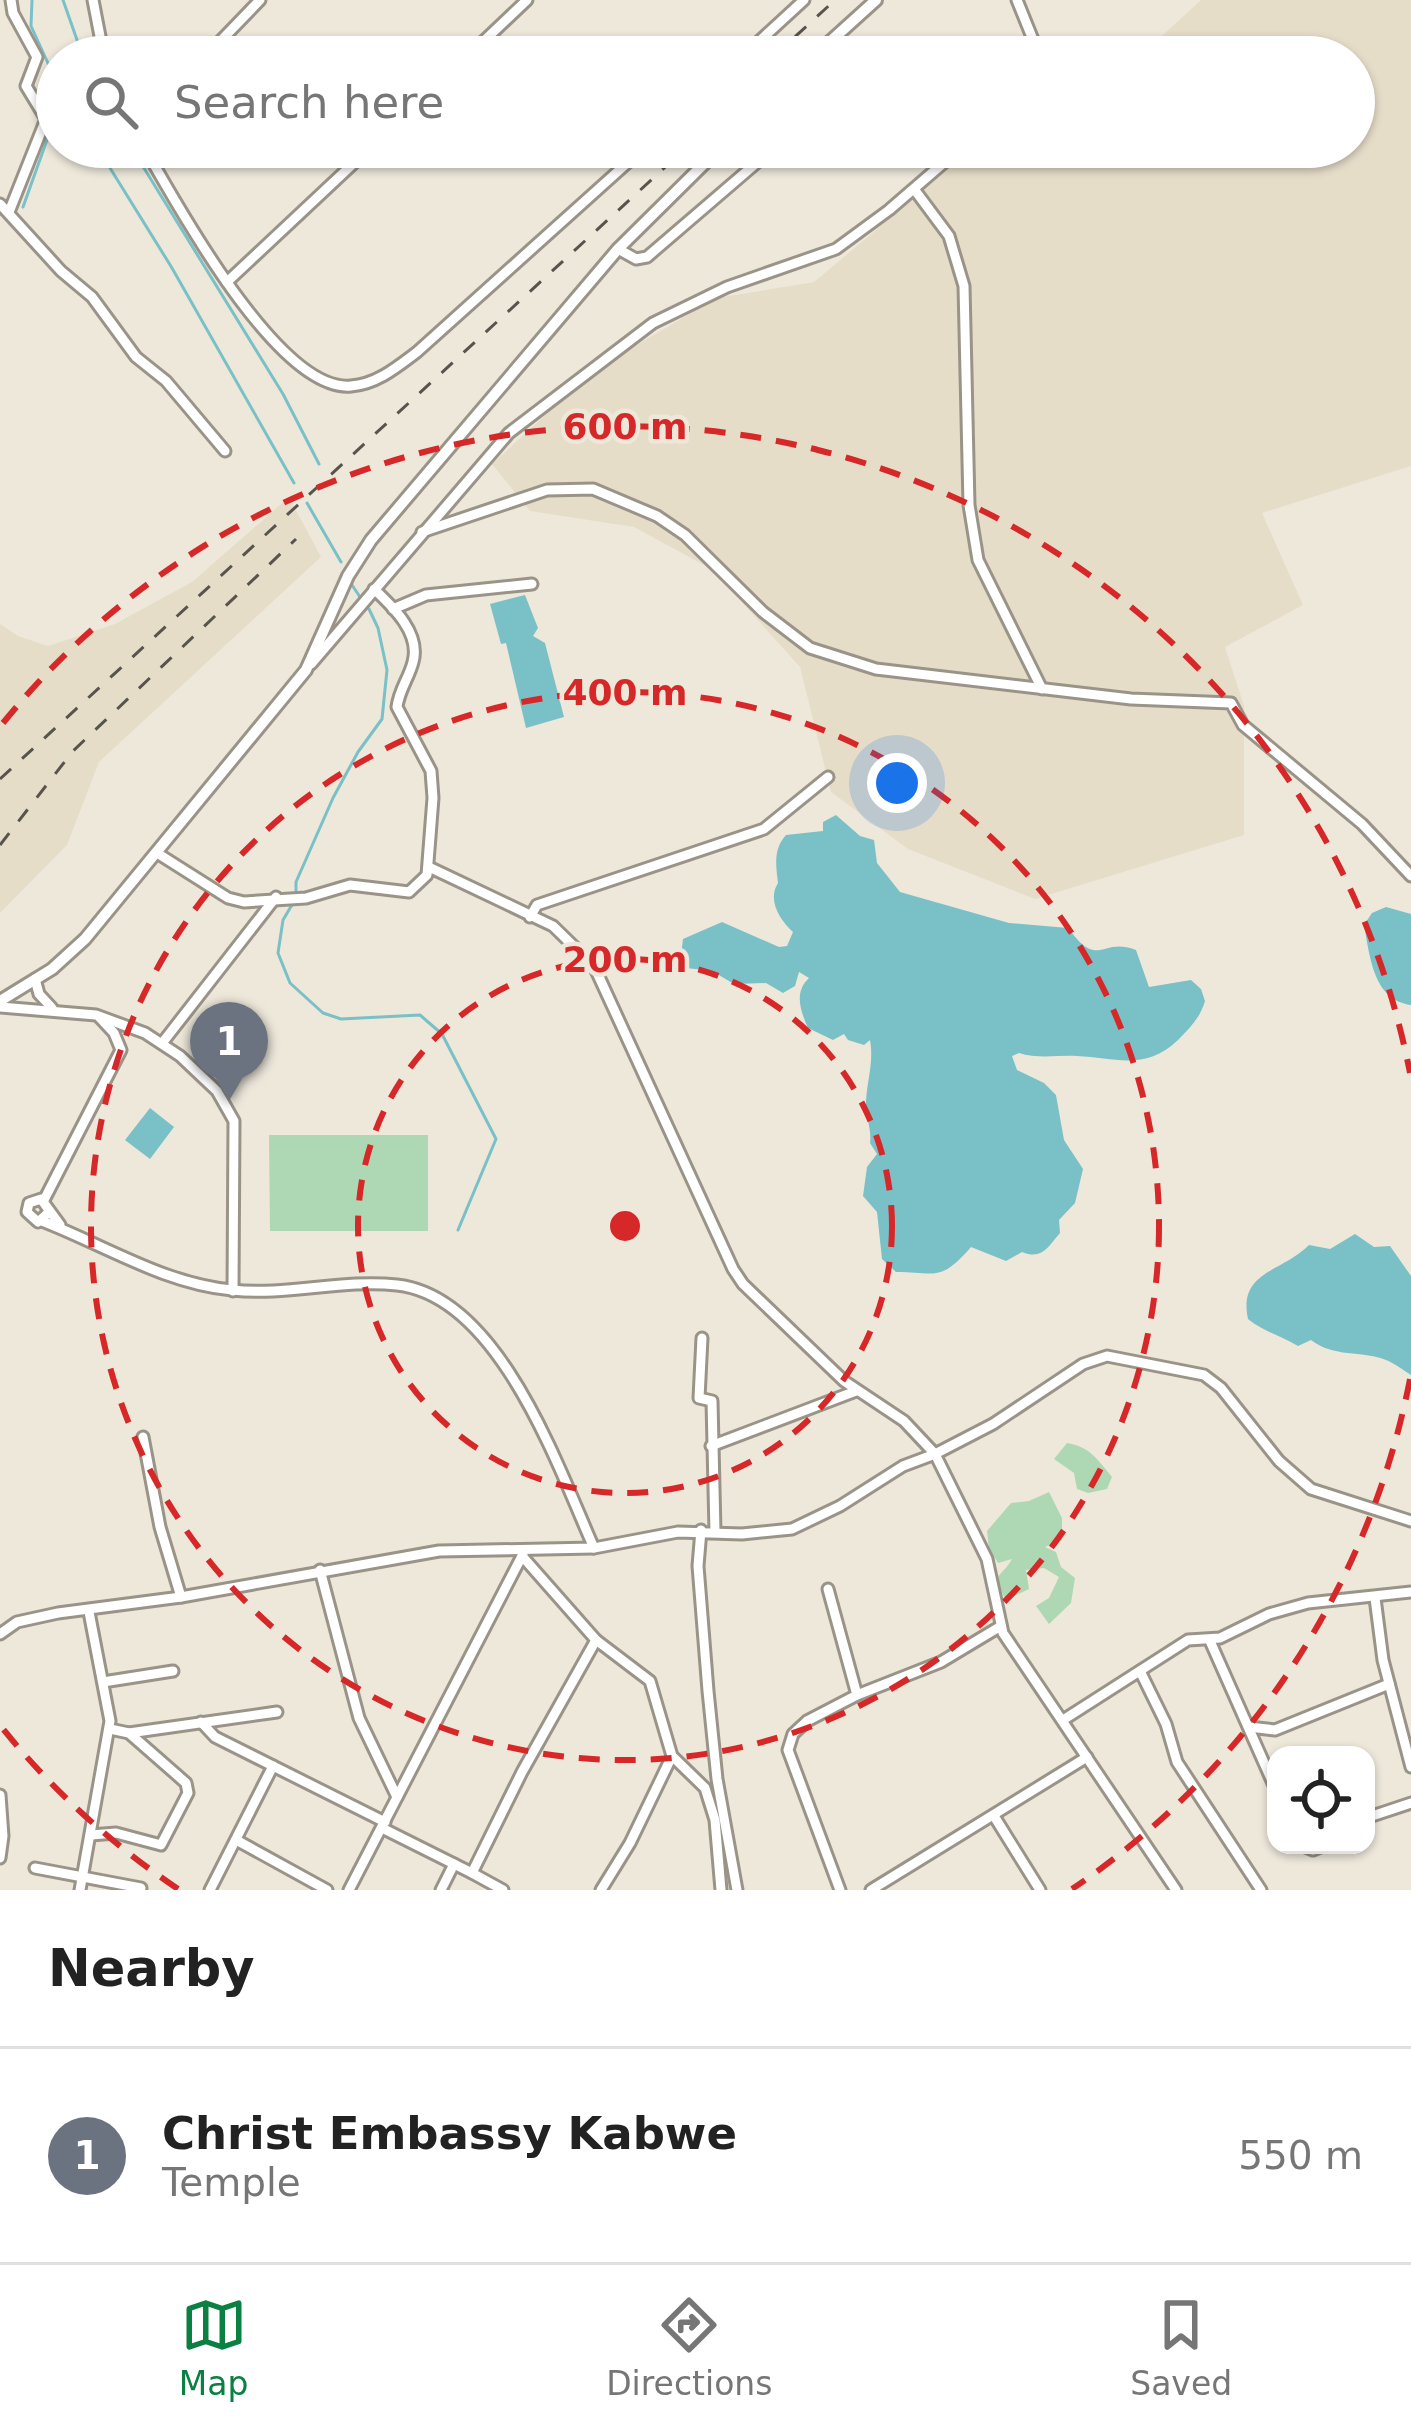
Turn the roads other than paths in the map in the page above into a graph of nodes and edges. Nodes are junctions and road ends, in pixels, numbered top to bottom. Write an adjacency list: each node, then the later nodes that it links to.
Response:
1 (11, 0): 14 (street)
2 (93, 0): 8 (street)
3 (260, 0): 9 (street)
4 (527, 0): 10 (street)
5 (804, 0): 11 (street)
6 (876, 0): 12 (street)
7 (1016, 0): 13 (street)
8 (100, 36)
9 (225, 36)
10 (489, 36)
11 (765, 36)
12 (836, 36)
13 (1031, 36)
14 (36, 56)
15 (36, 61): 16 (street)
16 (36, 102)
17 (36, 141): 25 (street)
18 (156, 168): 27 (street)
19 (349, 168): 27 (street)
20 (622, 168): 27 (street)
21 (700, 168): 26 (street)
22 (751, 168): 26 (street)
23 (938, 168): 24 (street)
24 (914, 189): 29 (street); 34 (street)
25 (5, 208): 28 (street)
26 (618, 249): 33 (street)
27 (227, 282)
28 (225, 451)
29 (422, 532): 31 (street); 34 (street)
30 (532, 584): 32 (street)
31 (374, 589): 32 (street); 33 (street)
32 (393, 609): 37 (street)
33 (307, 670): 36 (street)
34 (1042, 689): 38 (street)
35 (828, 777): 40 (street)
36 (158, 854): 39 (street); 41 (street)
37 (430, 868): 39 (street); 40 (street)
38 (1411, 876)
39 (280, 897): 45 (street)
40 (530, 917): 50 (street)
41 (35, 979): 42 (street); 43 (street)
42 (0, 1004): 43 (street)
43 (52, 1008): 44 (street)
44 (96, 1015): 45 (street); 46 (street)
45 (163, 1042): 48 (street)
46 (44, 1200): 47 (street); 47 (street)
47 (46, 1216): 48 (street)
48 (233, 1291): 57 (street)
49 (702, 1338): 52 (street)
50 (856, 1391): 52 (street); 53 (street)
51 (142, 1437): 62 (street)
52 (711, 1446): 56 (street)
53 (934, 1454): 54 (street); 56 (street); 65 (street)
54 (1411, 1521)
55 (700, 1530): 56 (street); 57 (street); 109 (street)
56 (715, 1532)
57 (594, 1548): 58 (street)
58 (524, 1552): 59 (street); 67 (street); 86 (street)
59 (320, 1570): 62 (street); 86 (street)
60 (827, 1589): 73 (street)
61 (1411, 1592): 63 (street)
62 (181, 1598): 64 (street)
63 (1375, 1598): 68 (street); 72 (street)
64 (89, 1612): 66 (street); 71 (street)
65 (1001, 1626): 73 (street); 75 (street)
66 (0, 1634)
67 (596, 1640): 80 (street); 97 (street)
68 (1210, 1641): 70 (street); 77 (street)
69 (173, 1671): 71 (street)
70 (1140, 1671): 75 (street); 115 (street)
71 (103, 1682): 78 (street)
72 (1389, 1684): 77 (street); 83 (street)
73 (857, 1695): 110 (street)
74 (277, 1712): 76 (street)
75 (1063, 1720): 81 (street)
76 (201, 1722): 79 (street); 82 (street)
77 (1250, 1727): 84 (street)
78 (110, 1729): 79 (street); 92 (street)
79 (129, 1733): 92 (street)
80 (671, 1756): 107 (street); 108 (street)
81 (1087, 1757): 89 (street); 114 (street)
82 (273, 1766): 91 (street); 93 (street)
83 (1411, 1767)
84 (1267, 1768)
85 (0, 1795): 90 (street)
86 (397, 1797): 91 (street)
87 (1411, 1803): 88 (street)
88 (1375, 1815)
89 (994, 1816): 98 (street); 113 (street)
90 (1, 1824): 94 (street)
91 (383, 1825): 95 (street); 104 (street)
92 (91, 1834): 99 (street)
93 (238, 1841): 102 (street); 103 (street)
94 (0, 1858)
95 (454, 1864): 97 (street); 105 (street)
96 (35, 1868): 99 (street)
97 (472, 1873): 106 (street)
98 (900, 1874): 111 (street); 112 (street)
99 (83, 1876): 100 (street); 101 (street)
100 (141, 1888)
101 (82, 1890)
102 (210, 1890)
103 (327, 1890)
104 (350, 1890)
105 (441, 1890)
106 (503, 1890)
107 (601, 1890)
108 (721, 1890)
109 (737, 1890)
110 (840, 1890)
111 (871, 1890)
112 (909, 1890)
113 (1040, 1890)
114 (1176, 1890)
115 (1262, 1890)

